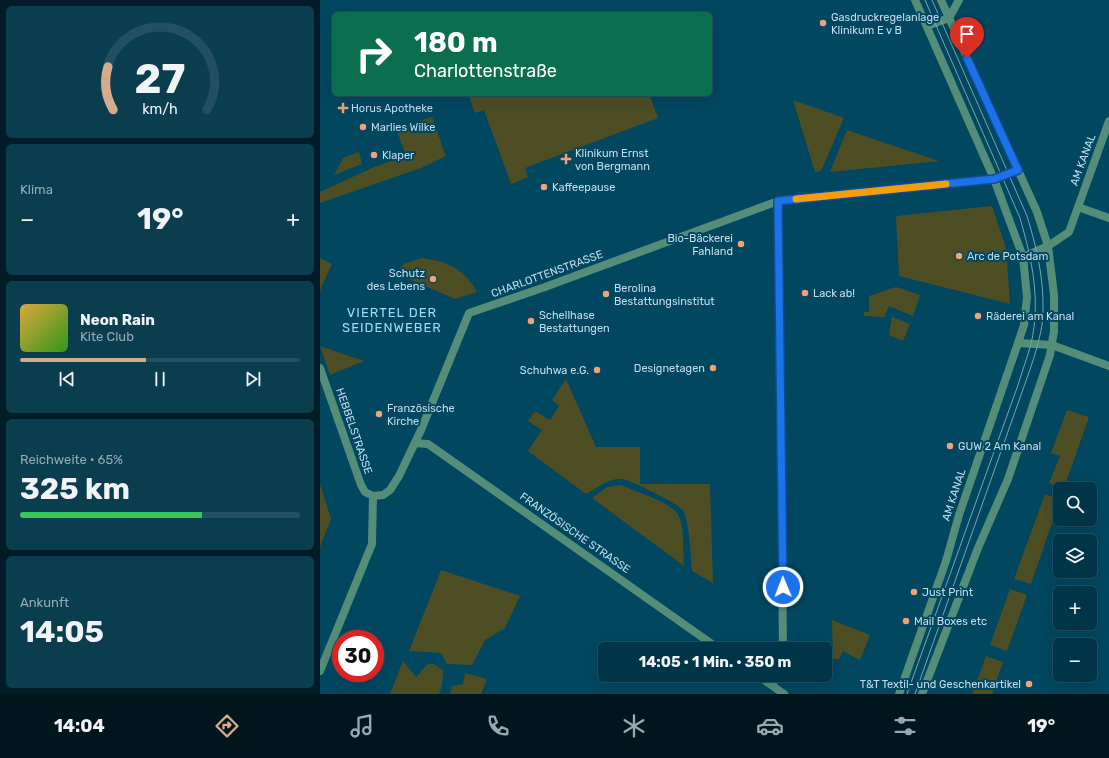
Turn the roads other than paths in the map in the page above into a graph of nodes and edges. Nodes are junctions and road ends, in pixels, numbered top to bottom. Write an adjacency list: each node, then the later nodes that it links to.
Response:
1 (915, 0): 5 (street)
2 (941, 0): 4 (street)
3 (959, 0): 4 (street)
4 (949, 18): 5 (street); 7 (street)
5 (927, 26): 8 (street)
6 (1109, 121): 10 (street, AM KANAL)
7 (1018, 170): 8 (street, CHARLOTTENSTRASSE); 12 (street)
8 (994, 179): 9 (street, CHARLOTTENSTRASSE); 13 (street)
9 (778, 201): 18 (street, CHARLOTTENSTRASSE); 21 (street)
10 (1078, 207): 11 (street); 12 (street, AM KANAL)
11 (1109, 218)
12 (1048, 246): 13 (street, AM KANAL); 15 (street)
13 (1023, 257): 14 (street, AM KANAL)
14 (1018, 343): 15 (street); 27 (street, AM KANAL)
15 (1052, 345): 16 (street); 28 (street)
16 (1109, 366)
17 (320, 368): 19 (street, HEBBELSTRASSE)
18 (415, 443): 19 (street, CHARLOTTENSTRASSE); 20 (street, FRANZÖSISCHE STRASSE)
19 (373, 496): 22 (street)
20 (709, 642)
21 (783, 642)
22 (320, 671)
23 (767, 682): 25 (street)
24 (773, 682): 25 (street)
25 (771, 685): 26 (street)
26 (784, 694)
27 (899, 694)
28 (922, 694)

